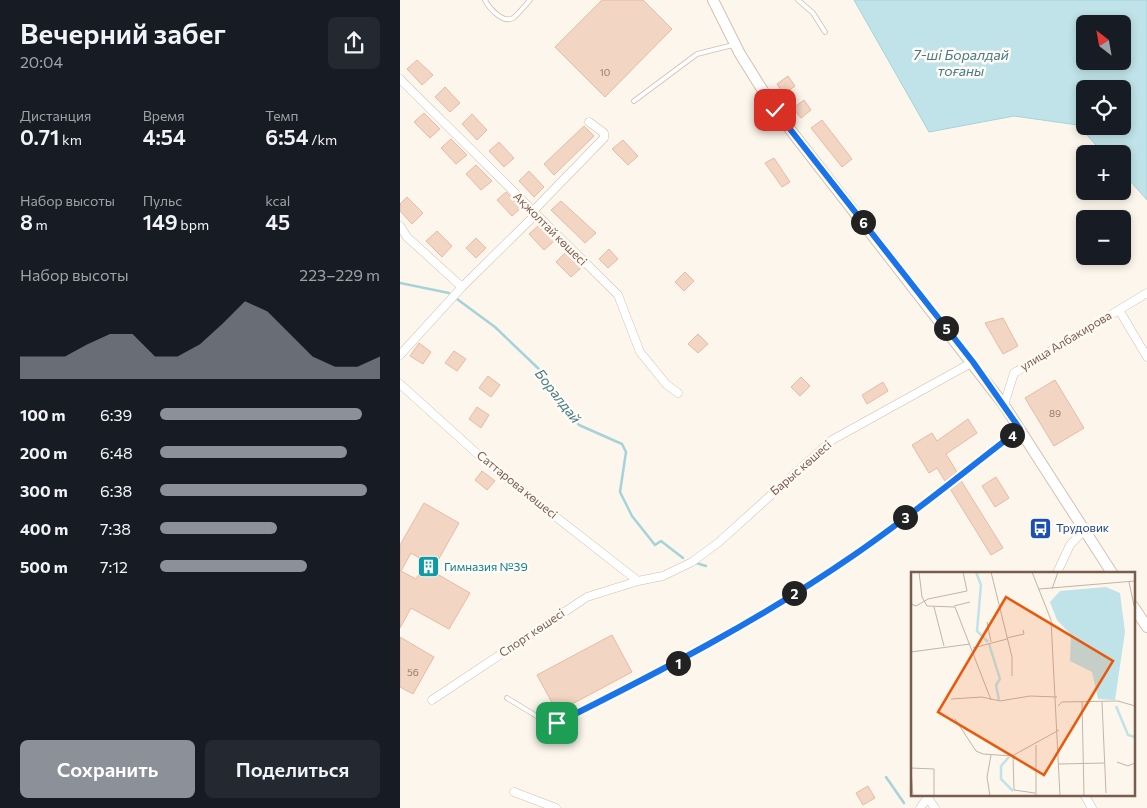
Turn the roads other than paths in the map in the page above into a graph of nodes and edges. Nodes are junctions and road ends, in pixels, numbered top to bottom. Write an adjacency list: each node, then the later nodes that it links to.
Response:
1 (485, 0): 2 (lane)
2 (530, 0)
3 (712, 0): 6 (main road)
4 (798, 0): 5 (lane)
5 (825, 32)
6 (735, 45): 8 (lane); 17 (main road)
7 (400, 79): 10 (street, Ақжолтай көшесі)
8 (634, 101)
9 (589, 122): 10 (street)
10 (534, 213): 12 (street); 19 (street, Ақжолтай көшесі)
11 (400, 226): 12 (street)
12 (462, 287): 15 (street)
13 (1147, 292): 14 (street, улица Албакирова)
14 (1119, 310): 16 (street); 20 (street, улица Албакирова)
15 (400, 355)
16 (1147, 357)
17 (973, 362): 20 (main road); 25 (street, Барыс көшесі)
18 (400, 384): 25 (street, Саттарова көшесі)
19 (678, 393)
20 (1004, 404): 21 (main road)
21 (1020, 429): 22 (main road); 28 (lane)
22 (1085, 529): 23 (street); 24 (main road)
23 (1057, 572)
24 (1111, 572)
25 (638, 581): 29 (street, Спорт көшесі)
26 (1134, 608): 27 (main road)
27 (1147, 628)
28 (507, 698)
29 (432, 700)
30 (514, 792): 33 (street)
31 (929, 796): 34 (street); 35 (street)
32 (1085, 796): 36 (street)
33 (556, 808)
34 (920, 808)
35 (935, 808)
36 (1092, 808)

